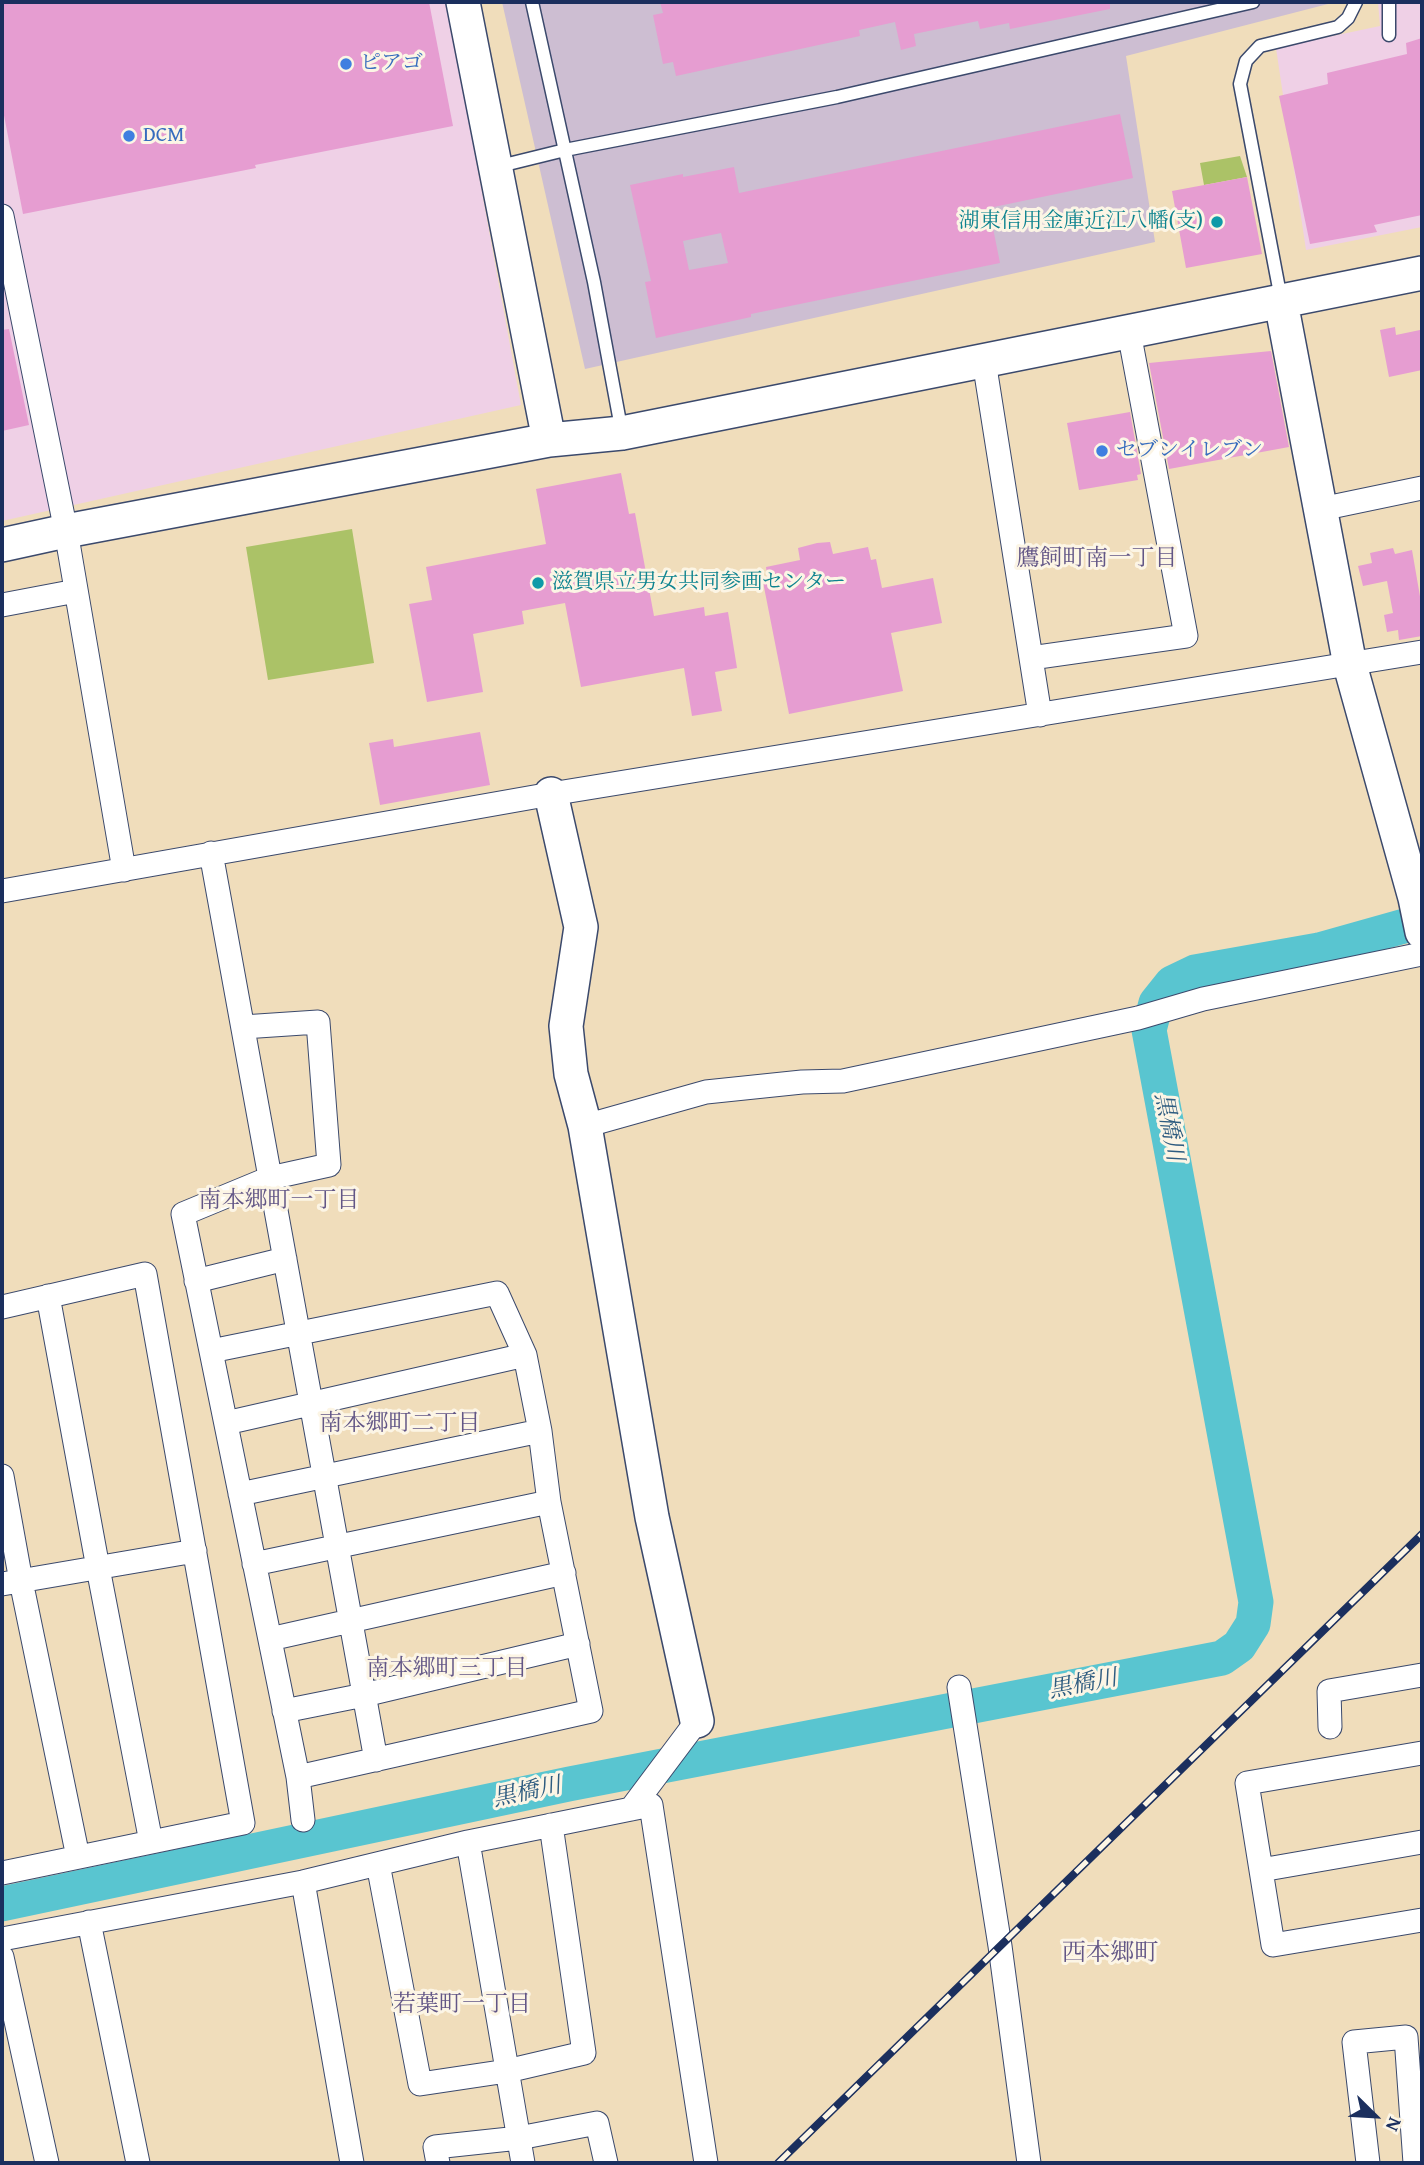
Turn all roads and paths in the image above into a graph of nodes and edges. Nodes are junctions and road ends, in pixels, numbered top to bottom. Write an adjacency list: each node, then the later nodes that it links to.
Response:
1 (463, 2): 8 (street)
2 (531, 2): 7 (lane)
3 (1253, 2): 7 (lane)
4 (1356, 2): 11 (lane)
5 (1389, 2): 6 (lane)
6 (1389, 35)
7 (565, 150): 8 (lane); 14 (lane)
8 (496, 167): 15 (street)
9 (2, 216): 18 (street)
10 (1422, 272): 11 (street)
11 (1281, 302): 12 (street); 17 (street)
12 (1129, 332): 13 (street); 23 (street)
13 (984, 361): 14 (street); 23 (street)
14 (622, 433): 15 (street)
15 (549, 440): 18 (street)
16 (1422, 488): 17 (street)
17 (1321, 509): 24 (street)
18 (66, 531): 19 (street); 20 (street)
19 (2, 545)
20 (76, 591): 21 (street); 28 (street)
21 (2, 605)
22 (1422, 652): 24 (street)
23 (1031, 658): 25 (street)
24 (1350, 665): 25 (street); 30 (street)
25 (1040, 715): 26 (street)
26 (551, 794): 27 (street); 34 (street)
27 (211, 853): 28 (street); 33 (street)
28 (124, 870): 29 (street)
29 (2, 891)
30 (1419, 898): 31 (street)
31 (1422, 932)
32 (1422, 954): 34 (street)
33 (243, 1027): 35 (street); 35 (street)
34 (585, 1125): 63 (street)
35 (270, 1178): 36 (street); 37 (street)
36 (285, 1259): 37 (street); 40 (street)
37 (197, 1281): 41 (street)
38 (48, 1296): 39 (street); 51 (street); 53 (street)
39 (2, 1307)
40 (299, 1334): 41 (street); 42 (street); 43 (street)
41 (211, 1351): 44 (street)
42 (524, 1355): 43 (street); 45 (street)
43 (311, 1404): 44 (street); 47 (street)
44 (226, 1423): 48 (street)
45 (540, 1431): 47 (street); 49 (street)
46 (2, 1476): 55 (street)
47 (324, 1476): 48 (street); 50 (street)
48 (240, 1494): 52 (street)
49 (550, 1502): 50 (street); 54 (street)
50 (337, 1545): 52 (street); 56 (street)
51 (195, 1551): 53 (street); 71 (street)
52 (254, 1564): 57 (street)
53 (98, 1568): 55 (street); 71 (street)
54 (564, 1573): 56 (street); 58 (street)
55 (11, 1582): 74 (street)
56 (350, 1620): 57 (street); 61 (street)
57 (270, 1639): 62 (street)
58 (578, 1644): 61 (street); 66 (street)
59 (1422, 1675): 64 (street)
60 (959, 1687): 92 (street)
61 (364, 1695): 62 (street); 66 (street)
62 (284, 1711): 67 (street)
63 (697, 1721): 68 (street)
64 (1330, 1727)
65 (1422, 1753): 76 (street)
66 (376, 1760): 67 (street)
67 (298, 1777): 69 (street)
68 (631, 1809): 70 (street); 91 (street)
69 (303, 1820)
70 (551, 1825): 72 (street); 83 (street)
71 (151, 1842): 74 (street)
72 (468, 1842): 75 (street); 83 (street)
73 (1422, 1842): 76 (street)
74 (78, 1857): 77 (street)
75 (378, 1864): 78 (street); 83 (street)
76 (1261, 1870): 79 (street)
77 (2, 1873)
78 (303, 1882): 80 (street); 87 (street)
79 (1422, 1920)
80 (89, 1922): 81 (street); 86 (street)
81 (2, 1939)
82 (2, 1957): 85 (street)
83 (507, 2071): 84 (street)
84 (519, 2138): 88 (street); 89 (street); 90 (street)
85 (47, 2163)
86 (138, 2163)
87 (352, 2163)
88 (438, 2163)
89 (523, 2163)
90 (606, 2163)
91 (706, 2163)
92 (1029, 2163)
93 (1368, 2163): 94 (street)
94 (1415, 2163)

